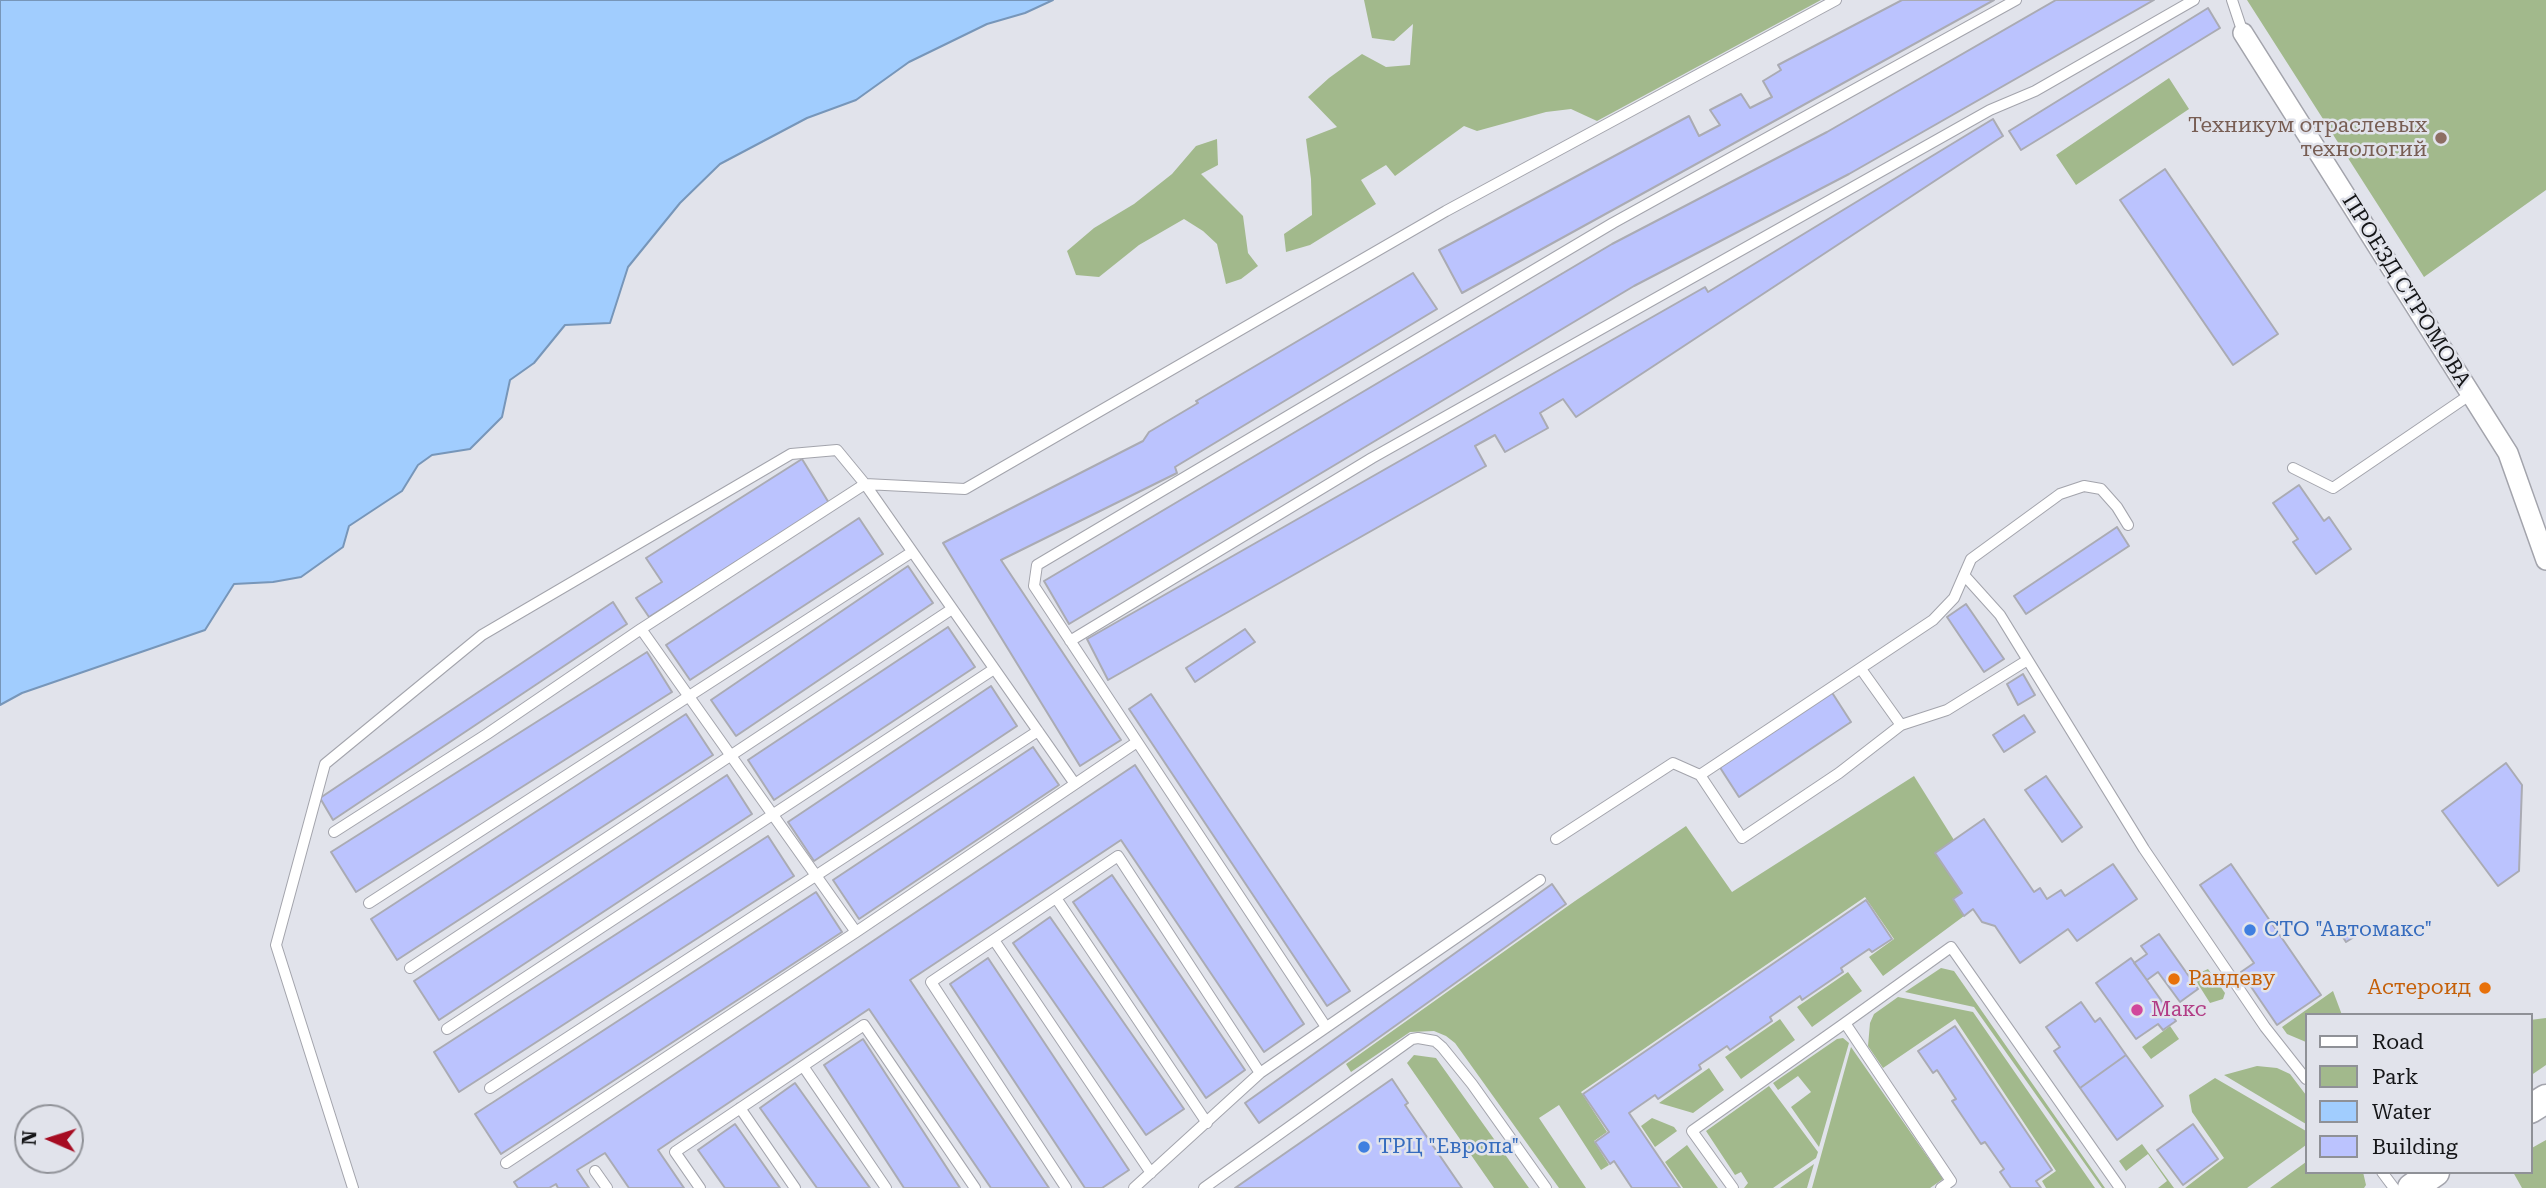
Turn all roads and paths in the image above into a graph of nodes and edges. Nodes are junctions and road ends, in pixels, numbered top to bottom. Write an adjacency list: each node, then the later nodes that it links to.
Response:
1 (1836, 0): 8 (lane)
2 (2016, 0): 16 (lane)
3 (2194, 0): 16 (lane)
4 (2232, 0): 5 (lane)
5 (2243, 33): 6 (street, ПРОЕЗД СТРОМОВА)
6 (2471, 394): 7 (lane); 10 (street, ПРОЕЗД СТРОМОВА)
7 (2293, 468)
8 (865, 484): 11 (lane); 15 (lane); 50 (lane)
9 (2128, 525): 13 (lane)
10 (2543, 538): 12 (street, ПРОЕЗД СТРОМОВА)
11 (912, 552): 14 (lane); 20 (lane)
12 (2546, 560)
13 (1964, 575): 17 (lane); 19 (lane)
14 (952, 608): 18 (lane); 24 (lane)
15 (641, 629): 20 (lane); 28 (lane)
16 (1070, 641): 23 (lane)
17 (2026, 661): 21 (lane); 42 (lane)
18 (994, 669): 22 (lane); 27 (lane)
19 (1861, 669): 21 (lane); 25 (lane)
20 (690, 697): 24 (lane); 33 (lane)
21 (1901, 725): 25 (lane)
22 (1038, 731): 26 (lane); 30 (lane)
23 (1137, 742): 26 (lane); 38 (lane)
24 (732, 756): 27 (lane); 36 (lane)
25 (1700, 775): 29 (lane)
26 (1074, 784): 34 (lane)
27 (774, 816): 30 (lane); 39 (lane)
28 (334, 832)
29 (1556, 839)
30 (817, 876): 34 (lane); 43 (lane)
31 (1540, 880): 38 (lane)
32 (1056, 898): 35 (lane); 41 (lane); 45 (lane)
33 (369, 903)
34 (856, 932): 46 (lane)
35 (994, 940): 48 (lane); 56 (lane)
36 (410, 968)
37 (1845, 1023): 60 (lane); 61 (lane); 62 (lane)
38 (1326, 1027): 41 (lane)
39 (447, 1029)
40 (803, 1066): 44 (lane); 54 (lane); 55 (lane)
41 (1260, 1073): 45 (lane)
42 (2304, 1077)
43 (489, 1088)
44 (740, 1108): 52 (lane); 53 (lane)
45 (1207, 1123): 48 (lane)
46 (506, 1163)
47 (595, 1171): 51 (lane)
48 (1151, 1173): 57 (lane)
49 (2432, 1174): 63 (main road)
50 (353, 1188)
51 (607, 1188)
52 (700, 1188)
53 (795, 1188)
54 (886, 1188)
55 (975, 1188)
56 (1066, 1188)
57 (1135, 1188)
58 (1204, 1188): 59 (lane)
59 (1546, 1188)
60 (1733, 1188)
61 (1941, 1188)
62 (2119, 1188)
63 (2412, 1188)

